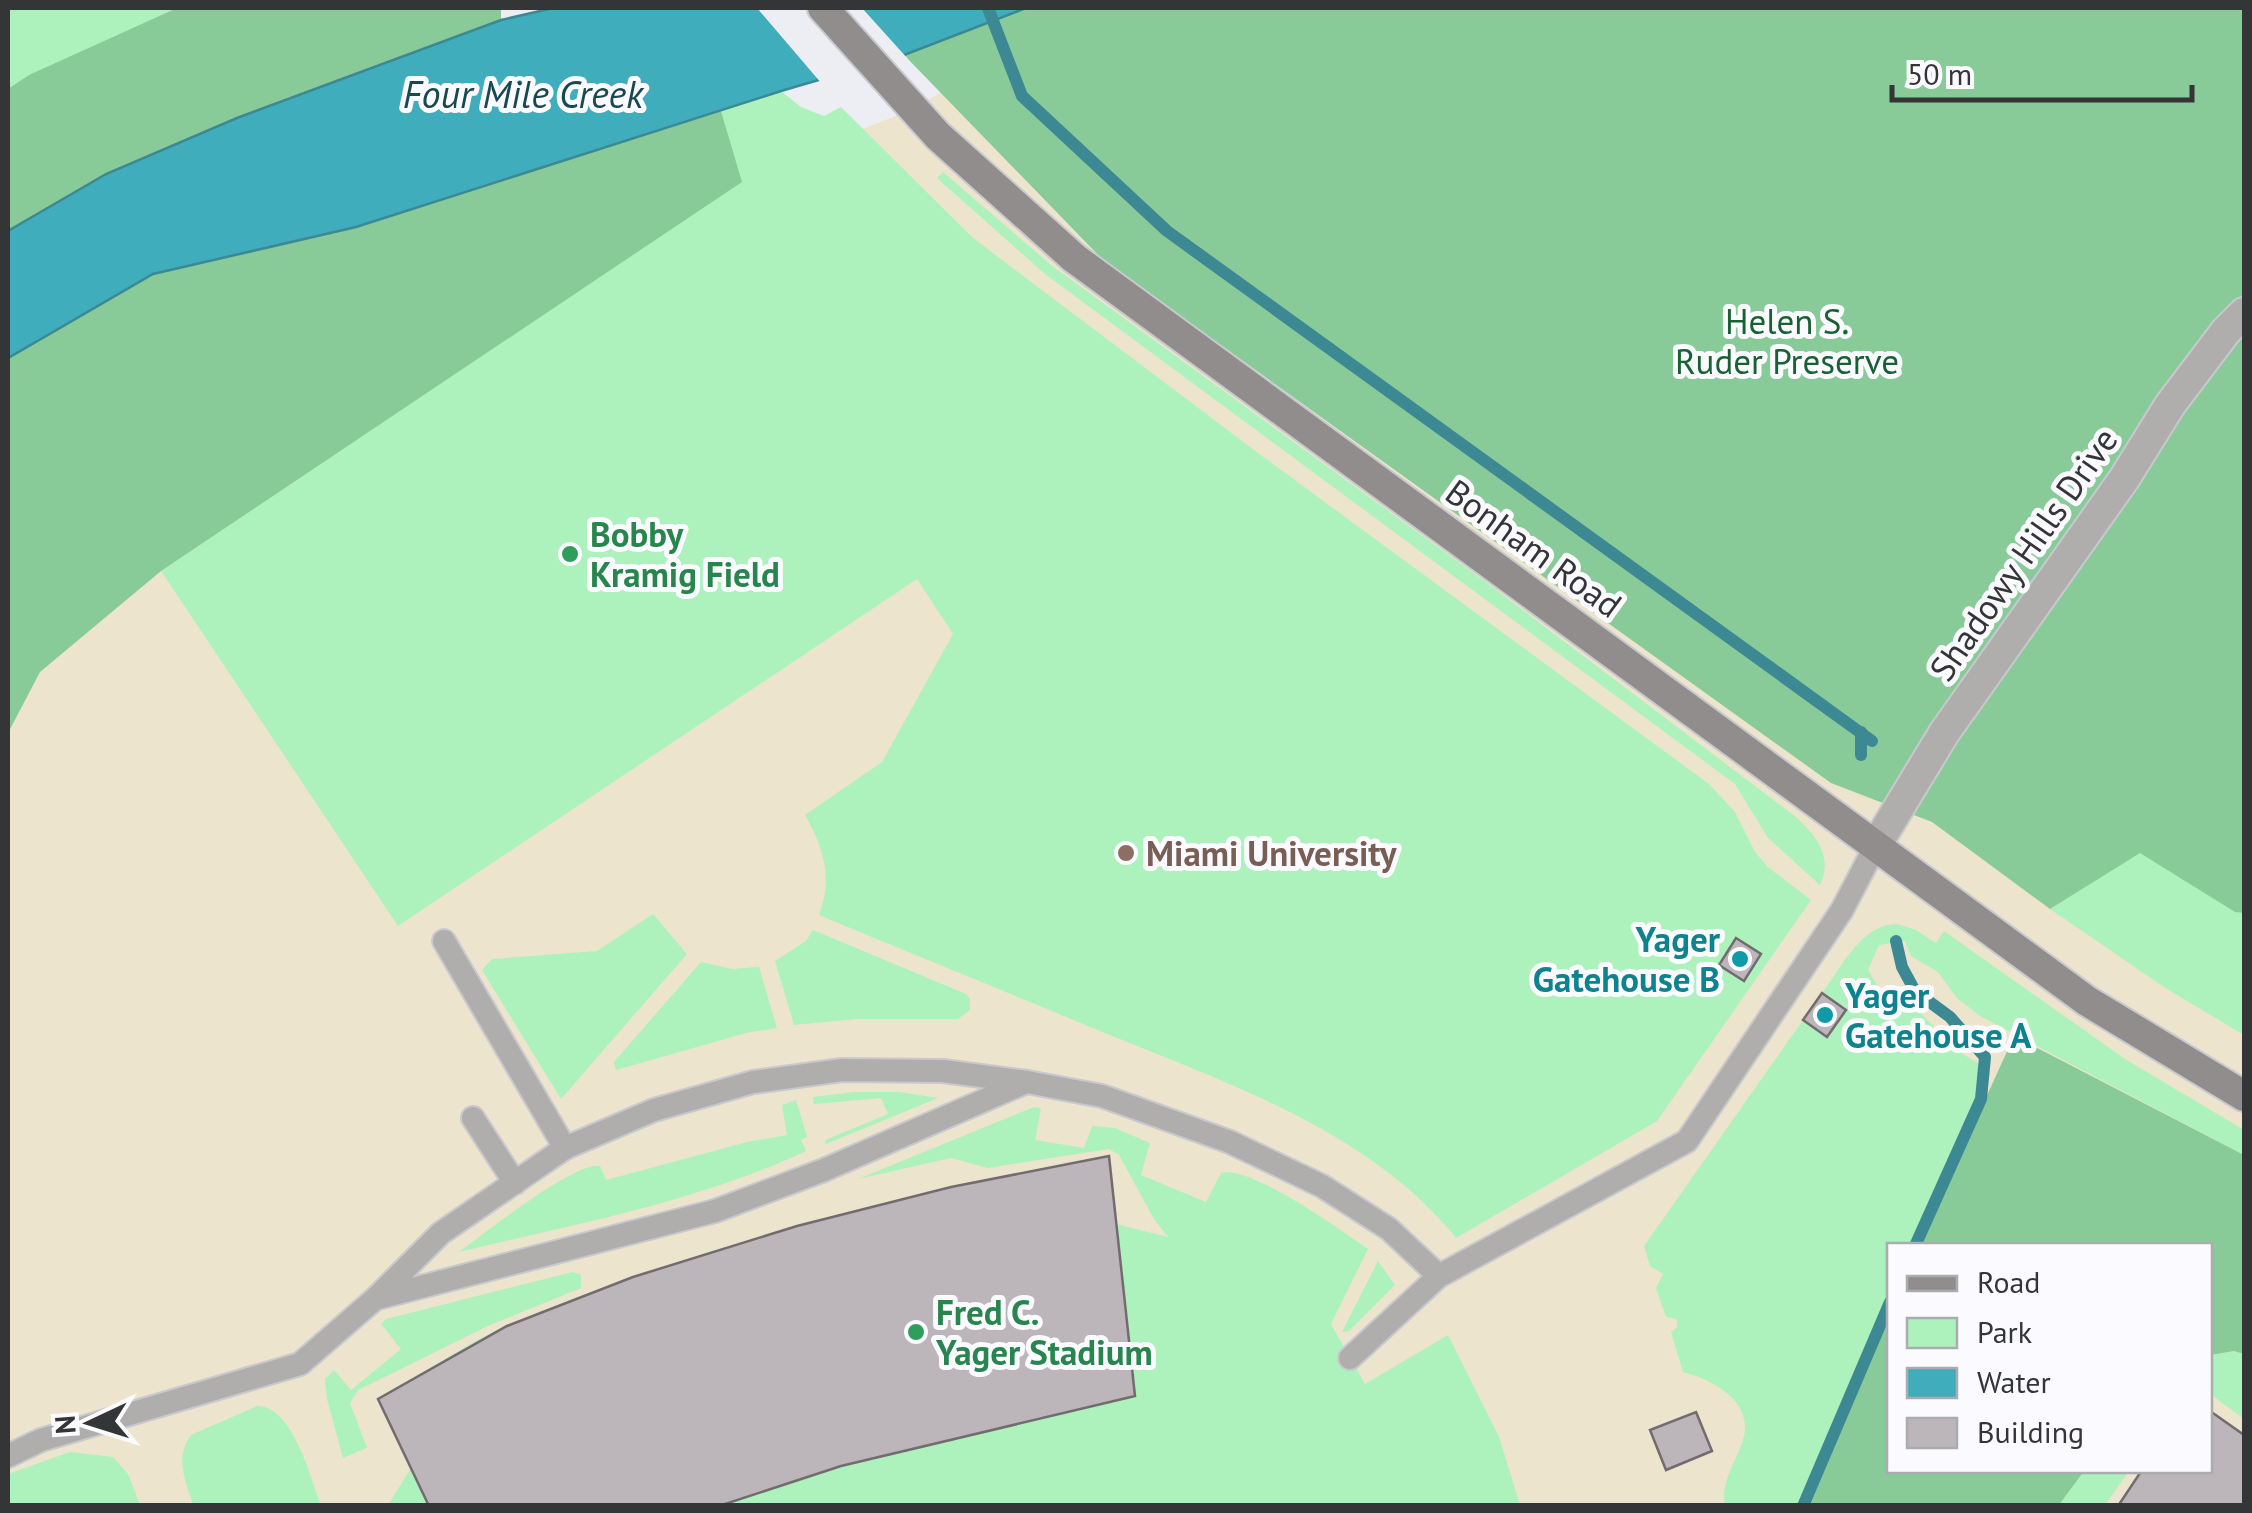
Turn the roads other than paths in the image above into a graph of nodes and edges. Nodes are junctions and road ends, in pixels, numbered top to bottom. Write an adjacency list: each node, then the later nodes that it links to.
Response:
1 (823, 8): 3 (street, Bonham Road)
2 (2244, 313): 3 (street, Shadowy Hills Drive)
3 (1875, 846): 6 (street, Bonham Road); 10 (lane)
4 (444, 941): 8 (lane)
5 (1027, 1082): 8 (lane); 10 (lane); 11 (lane)
6 (2244, 1096)
7 (473, 1118): 9 (lane)
8 (566, 1148): 9 (lane)
9 (514, 1183): 11 (lane)
10 (1439, 1276): 12 (lane)
11 (376, 1298): 13 (lane)
12 (1350, 1358)
13 (8, 1456)

